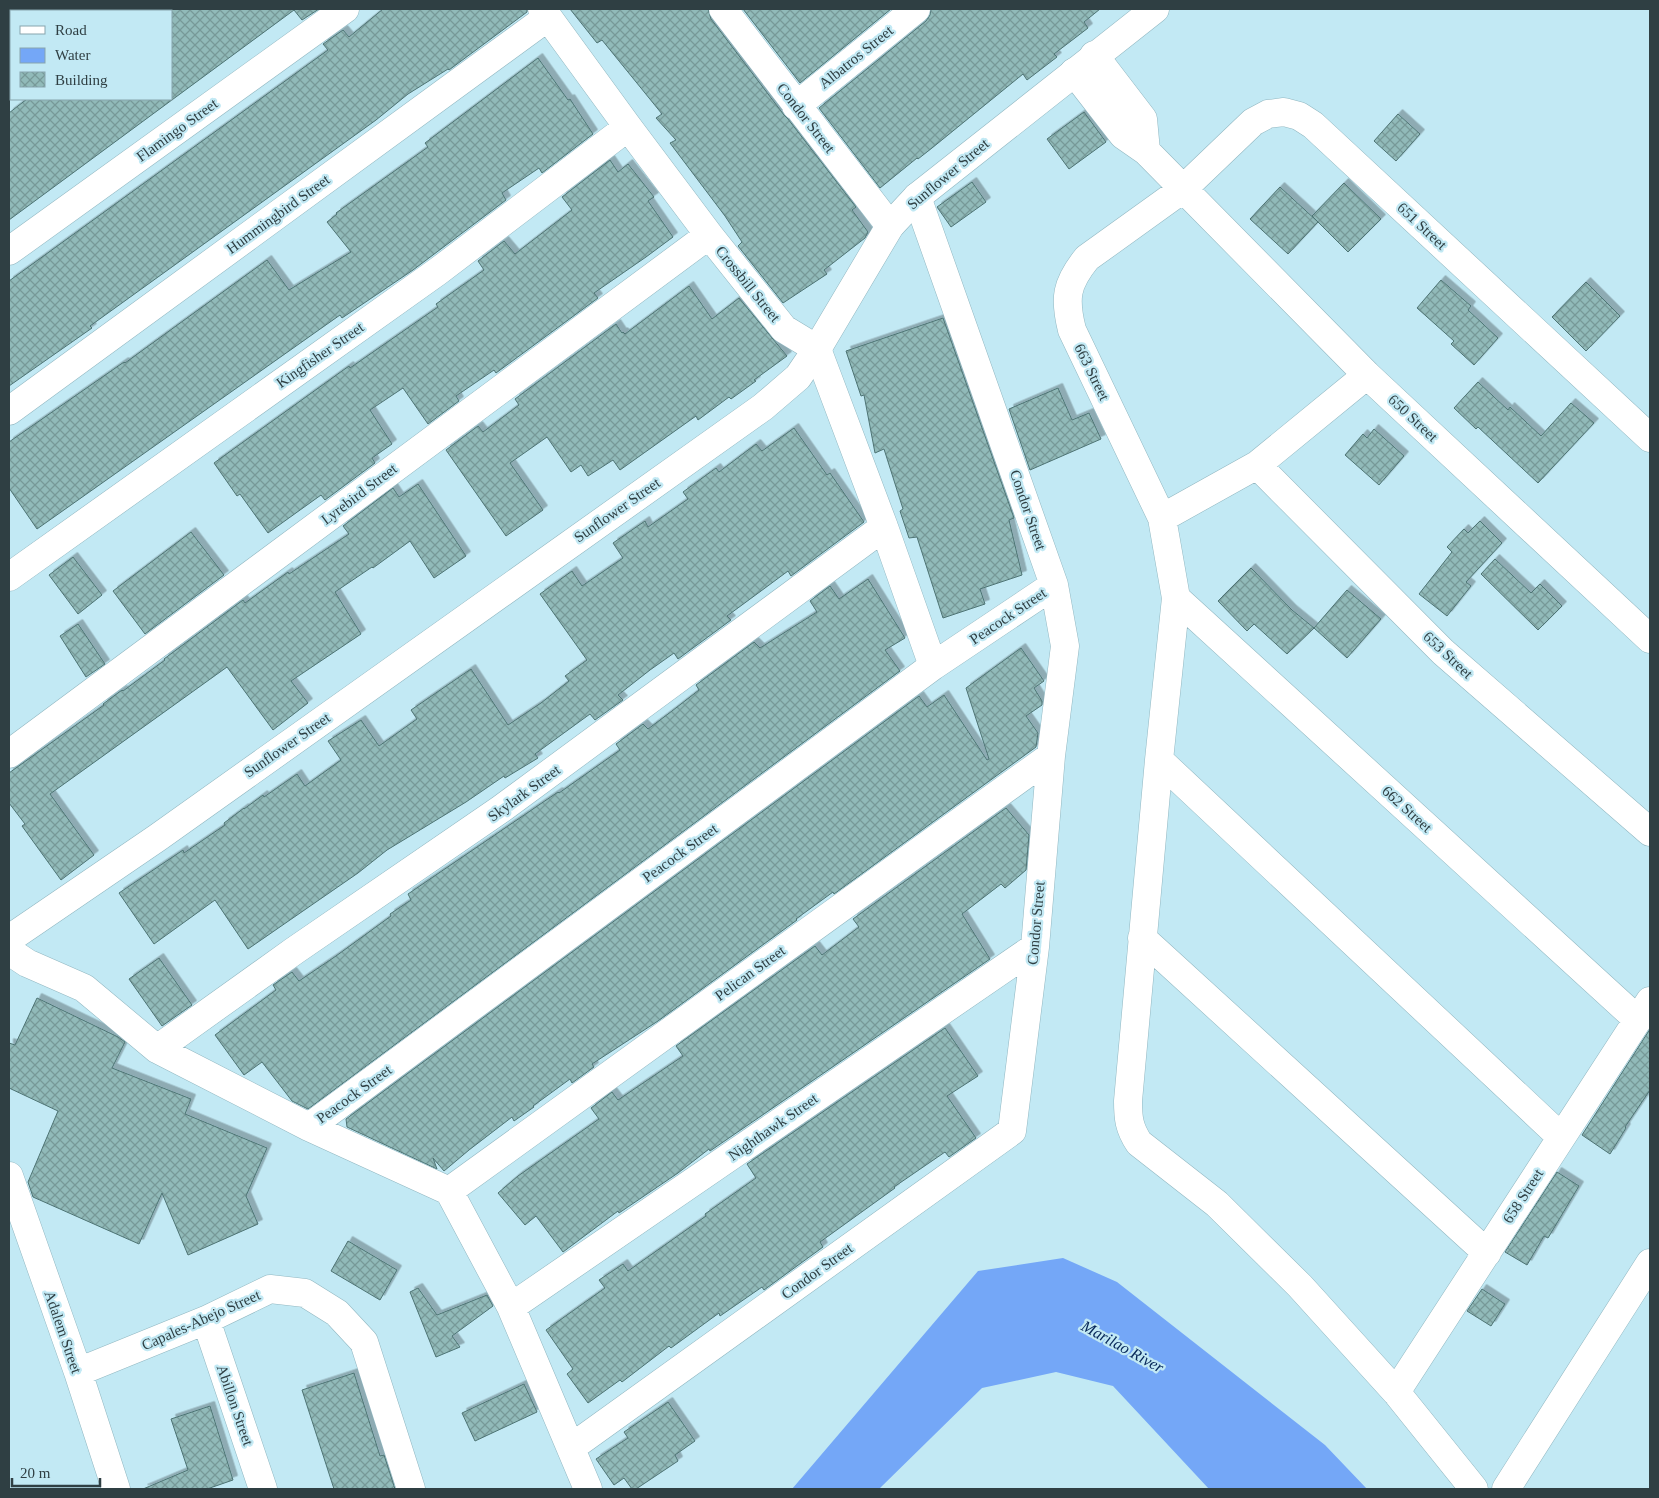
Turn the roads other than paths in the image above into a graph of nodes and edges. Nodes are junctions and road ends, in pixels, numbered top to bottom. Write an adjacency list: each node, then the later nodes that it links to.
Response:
1 (345, 9): 13 (street, Flamingo Street)
2 (723, 9): 7 (street, Condor Street)
3 (916, 9): 7 (street, Albatros Street)
4 (1155, 9): 6 (street, Sunflower Street)
5 (545, 13): 8 (street, Crossbill Street); 16 (street, Hummingbird Street)
6 (1084, 64): 9 (street, 650 Street); 10 (street, Sunflower Street)
7 (796, 106): 11 (street, Condor Street)
8 (628, 127): 12 (street, Crossbill Street); 21 (street, Kingfisher Street)
9 (1183, 189): 15 (street, 650 Street); 17 (street, 651 Street); 19 (street, 663 Street)
10 (917, 197): 11 (street, Sunflower Street); 22 (street, Condor Street)
11 (890, 226): 14 (street, Sunflower Street)
12 (709, 234): 14 (street, Crossbill Street); 26 (street, Lyrebird Street)
13 (9, 251)
14 (817, 349): 20 (street); 31 (street, Sunflower Street)
15 (1366, 375): 18 (street); 24 (street, 650 Street)
16 (9, 411)
17 (1650, 438)
18 (1257, 465): 19 (street); 29 (street, 653 Street)
19 (1162, 518): 23 (street, 663 Street)
20 (884, 527): 25 (street); 35 (street, Skylark Street)
21 (9, 577)
22 (1054, 584): 25 (street, Peacock Street); 27 (street, Condor Street)
23 (1176, 598): 28 (street, 663 Street); 34 (street, 662 Street)
24 (1650, 639)
25 (933, 666): 36 (street, Peacock Street)
26 (9, 754)
27 (1051, 756): 32 (street, Condor Street); 39 (street, Pelican Street)
28 (1159, 760): 30 (street, 663 Street); 37 (street)
29 (1650, 832)
30 (1142, 938): 40 (street); 45 (street, 663 Street)
31 (9, 939)
32 (1035, 947): 42 (street, Nighthawk Street); 46 (street, Condor Street)
33 (9, 950): 35 (street)
34 (1644, 1010): 37 (street, 658 Street)
35 (157, 1049): 36 (street)
36 (309, 1126): 39 (street)
37 (1561, 1137): 40 (street, 658 Street)
38 (9, 1176): 44 (street, Adalem Street)
39 (448, 1191): 42 (street)
40 (1487, 1253): 45 (street, 658 Street)
41 (1650, 1263): 52 (street)
42 (510, 1308): 46 (street)
43 (206, 1320): 44 (street, Capales-Abejo Street); 48 (street, Abillon Street); 49 (street, Capales-Abejo Street)
44 (78, 1372): 47 (street, Adalem Street)
45 (1396, 1392): 51 (street, 663 Street)
46 (572, 1447): 50 (street)
47 (116, 1489)
48 (263, 1489)
49 (411, 1489)
50 (588, 1489)
51 (1474, 1489)
52 (1506, 1489)

